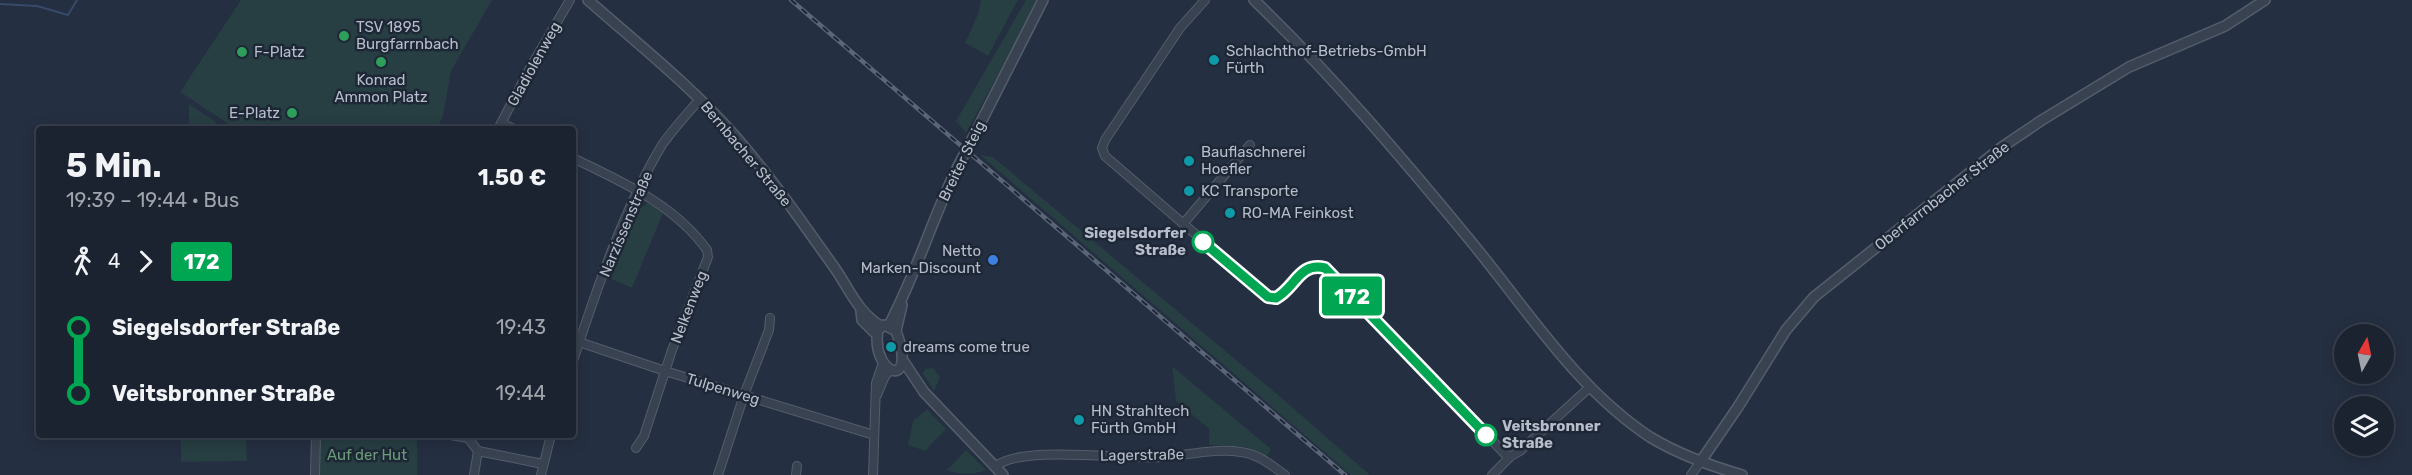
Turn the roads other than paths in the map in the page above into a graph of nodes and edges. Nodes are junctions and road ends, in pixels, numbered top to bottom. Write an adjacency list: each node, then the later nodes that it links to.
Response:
1 (570, 0): 8 (street, Gladiolenweg)
2 (588, 0): 7 (street, Bernbacher Straße)
3 (1043, 0): 15 (street, Breiter Steig, bridge)
4 (1205, 0): 12 (street)
5 (1254, 0): 22 (street)
6 (2265, 0): 33 (street, Oberfarrnbacher Straße)
7 (700, 99): 11 (street, Narzissenstraße); 13 (street, Bernbacher Straße)
8 (500, 126)
9 (1250, 145): 12 (street)
10 (576, 159): 11 (street)
11 (639, 190): 17 (street, Narzissenstraße); 21 (street, Nelkenweg)
12 (1183, 224): 32 (street)
13 (861, 311): 15 (street, Bernbacher Straße); 16 (street)
14 (770, 318): 24 (street)
15 (889, 327): 16 (street, Breiter Steig); 18 (street)
16 (877, 335): 19 (street)
17 (576, 341): 21 (street, Tulpenweg)
18 (904, 362): 20 (street); 23 (street)
19 (883, 363): 20 (street); 25 (street)
20 (894, 370): 23 (street); 25 (street)
21 (665, 372): 24 (street, Tulpenweg); 30 (street, Nelkenweg)
22 (1590, 387): 32 (street); 33 (street)
23 (924, 392): 35 (street)
24 (744, 395): 26 (street, Tulpenweg); 39 (street)
25 (877, 396): 26 (street)
26 (874, 435): 40 (street)
27 (316, 438): 36 (street)
28 (469, 438): 31 (street)
29 (550, 438): 34 (street)
30 (636, 448)
31 (478, 451): 34 (street); 37 (street)
32 (1511, 456): 43 (street)
33 (1701, 461): 44 (street, Oberfarrnbacher Straße); 45 (street)
34 (543, 464): 38 (street)
35 (994, 467): 41 (street); 42 (street, Lagerstraße)
36 (315, 475)
37 (474, 475)
38 (541, 475)
39 (718, 475)
40 (873, 475)
41 (1003, 475)
42 (1285, 475)
43 (1492, 475)
44 (1691, 475)
45 (1742, 475)

